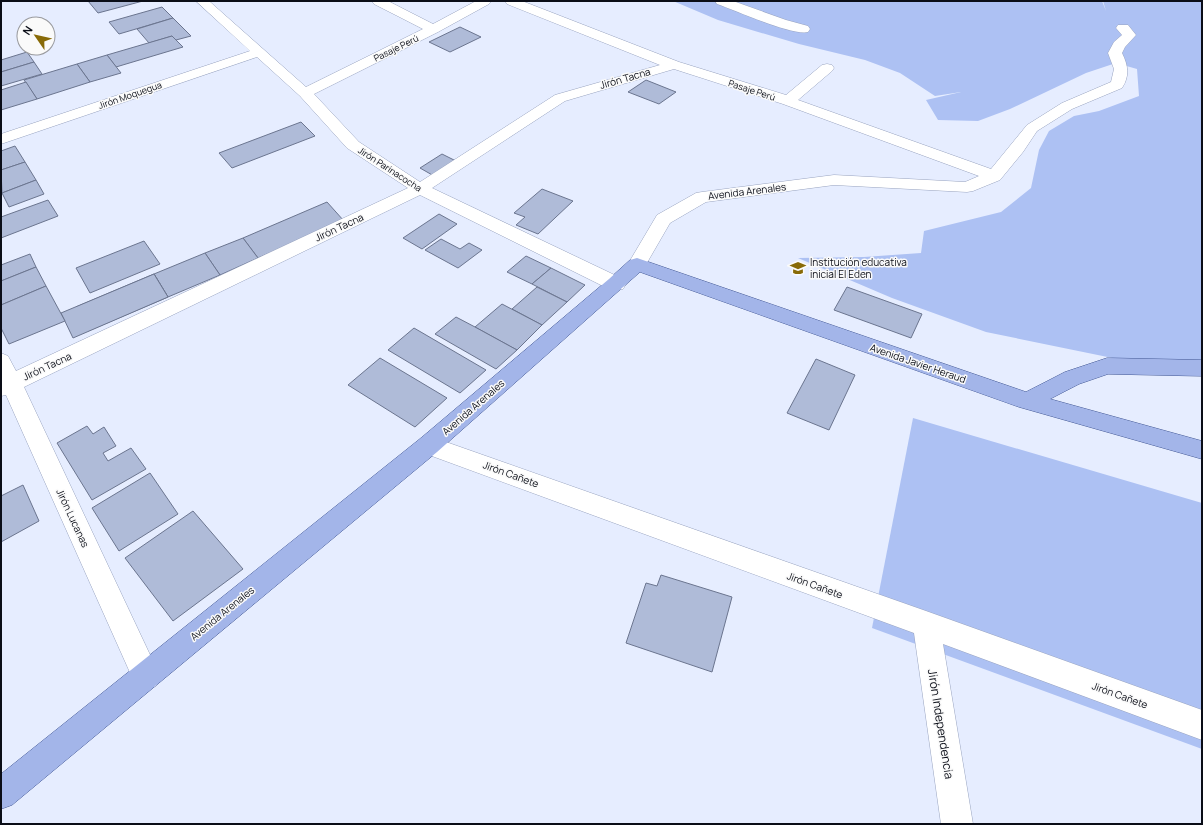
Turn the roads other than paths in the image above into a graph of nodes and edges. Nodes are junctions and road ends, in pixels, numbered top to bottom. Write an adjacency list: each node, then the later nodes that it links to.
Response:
1 (202, 1): 9 (street, Jirón Parinacocha)
2 (378, 1): 7 (street)
3 (486, 1): 7 (street, Pasaje Perú)
4 (511, 1): 10 (street, Pasaje Perú)
5 (721, 1): 8 (street)
6 (1123, 28): 15 (street)
7 (433, 29): 12 (street, Pasaje Perú)
8 (803, 29)
9 (259, 52): 12 (street, Jirón Parinacocha); 14 (street, Jirón Moquegua)
10 (674, 65): 13 (street, Pasaje Perú); 16 (street, Jirón Tacna)
11 (827, 68): 13 (street)
12 (305, 93): 16 (street, Jirón Parinacocha)
13 (788, 101): 15 (street, Pasaje Perú)
14 (1, 139)
15 (994, 176): 17 (street, Avenida Arenales)
16 (420, 189): 18 (street, Jirón Parinacocha); 21 (street, Jirón Tacna)
17 (637, 264): 18 (main road, Avenida Arenales); 22 (main road, Avenida Javier Heraud)
18 (616, 284): 23 (main road, Avenida Arenales)
19 (1, 361): 21 (street, Jirón Lucanas)
20 (1202, 368): 22 (main road)
21 (6, 386): 26 (street, Jirón Lucanas)
22 (1027, 401): 24 (main road, Avenida Javier Heraud)
23 (429, 445): 25 (street, Jirón Cañete); 26 (main road, Avenida Arenales)
24 (1202, 450)
25 (926, 624): 27 (street, Jirón Cañete); 29 (street, Jirón Independencia)
26 (146, 676): 28 (main road, Avenida Arenales)
27 (1202, 725)
28 (1, 794)
29 (957, 824)

